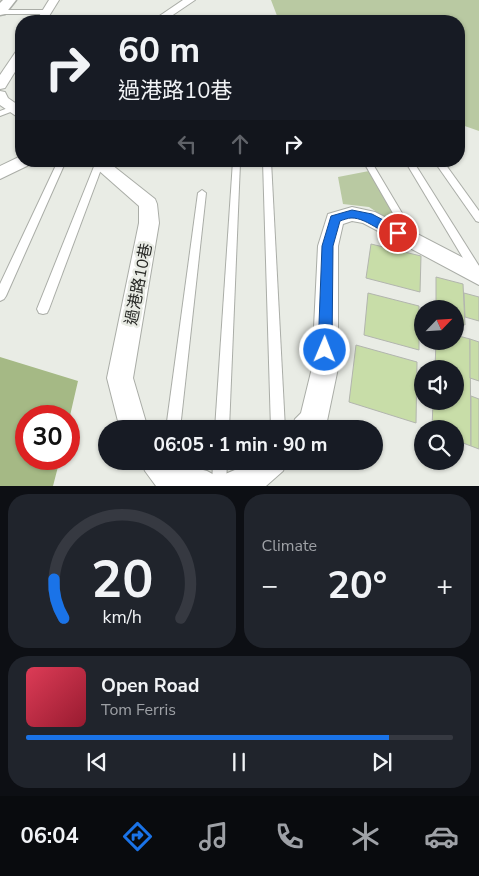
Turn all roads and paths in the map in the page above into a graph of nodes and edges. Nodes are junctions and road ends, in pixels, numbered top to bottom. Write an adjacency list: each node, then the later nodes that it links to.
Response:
1 (10, 0): 4 (street)
2 (54, 0): 6 (street)
3 (190, 0): 7 (street)
4 (0, 12): 5 (lane)
5 (22, 15)
6 (45, 15)
7 (166, 15)
8 (15, 58): 9 (street)
9 (0, 59)
10 (15, 64): 11 (street)
11 (0, 85)
12 (0, 95): 13 (street)
13 (14, 110)
14 (15, 166): 23 (street)
15 (59, 167): 28 (lane)
16 (96, 167): 29 (lane)
17 (102, 167): 30 (street, 過港路10巷)
18 (236, 167): 32 (lane)
19 (267, 167): 33 (lane)
20 (370, 167): 26 (lane)
21 (413, 167): 27 (lane)
22 (442, 167): 25 (lane)
23 (0, 174)
24 (202, 193): 31 (lane)
25 (479, 218)
26 (414, 242): 27 (street); 34 (street)
27 (479, 275)
28 (0, 296)
29 (43, 309)
30 (130, 420)
31 (174, 420)
32 (222, 420)
33 (278, 420)
34 (313, 420)
35 (173, 470): 38 (street)
36 (220, 470): 39 (lane)
37 (262, 470): 40 (street)
38 (207, 486)
39 (219, 486)
40 (229, 486)

